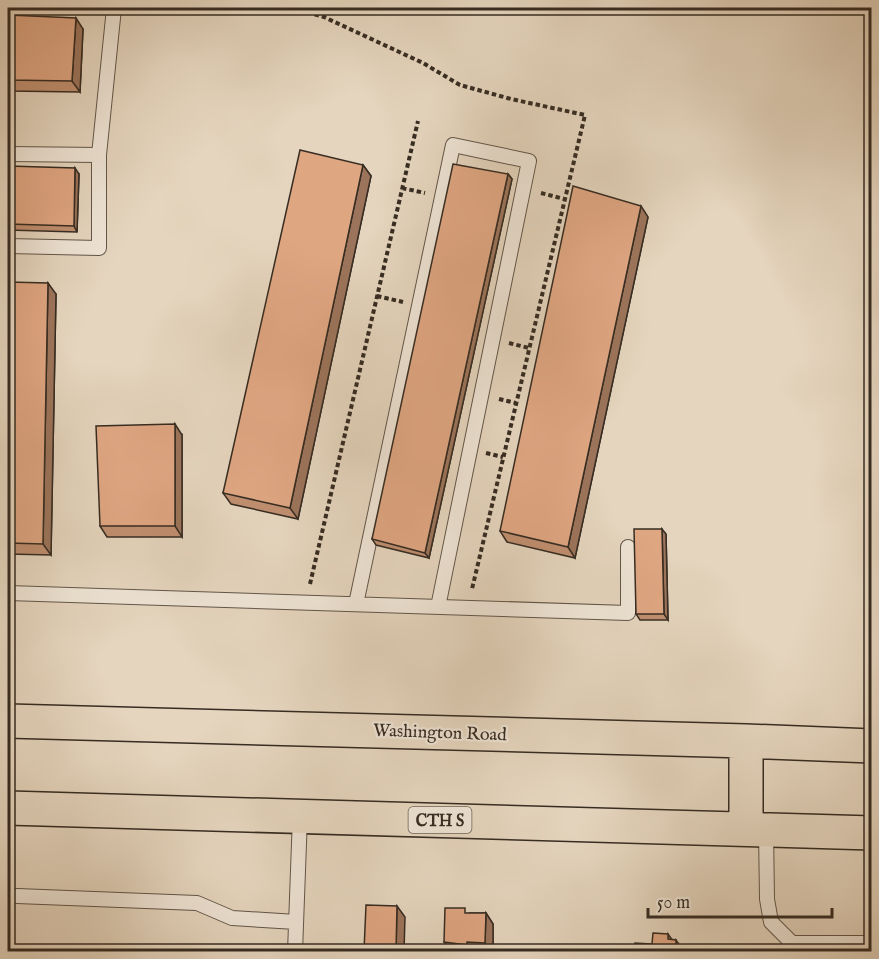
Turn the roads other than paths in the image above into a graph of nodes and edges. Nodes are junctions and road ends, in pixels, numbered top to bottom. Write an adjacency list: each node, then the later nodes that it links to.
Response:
1 (114, 8): 3 (lane)
2 (8, 153): 3 (lane)
3 (99, 155): 4 (lane)
4 (8, 246)
5 (628, 547): 8 (lane)
6 (8, 593): 7 (lane)
7 (357, 604): 8 (lane); 8 (lane)
8 (438, 607)
9 (8, 721): 10 (main road, Washington Road)
10 (746, 741): 11 (main road, Washington Road); 14 (main road)
11 (872, 746)
12 (8, 808): 13 (main road, CTH S)
13 (300, 816): 14 (main road, CTH S); 17 (lane)
14 (756, 829): 15 (main road, CTH S); 18 (lane)
15 (872, 833)
16 (17, 896): 17 (lane)
17 (296, 922): 19 (lane)
18 (872, 943)
19 (295, 951)

